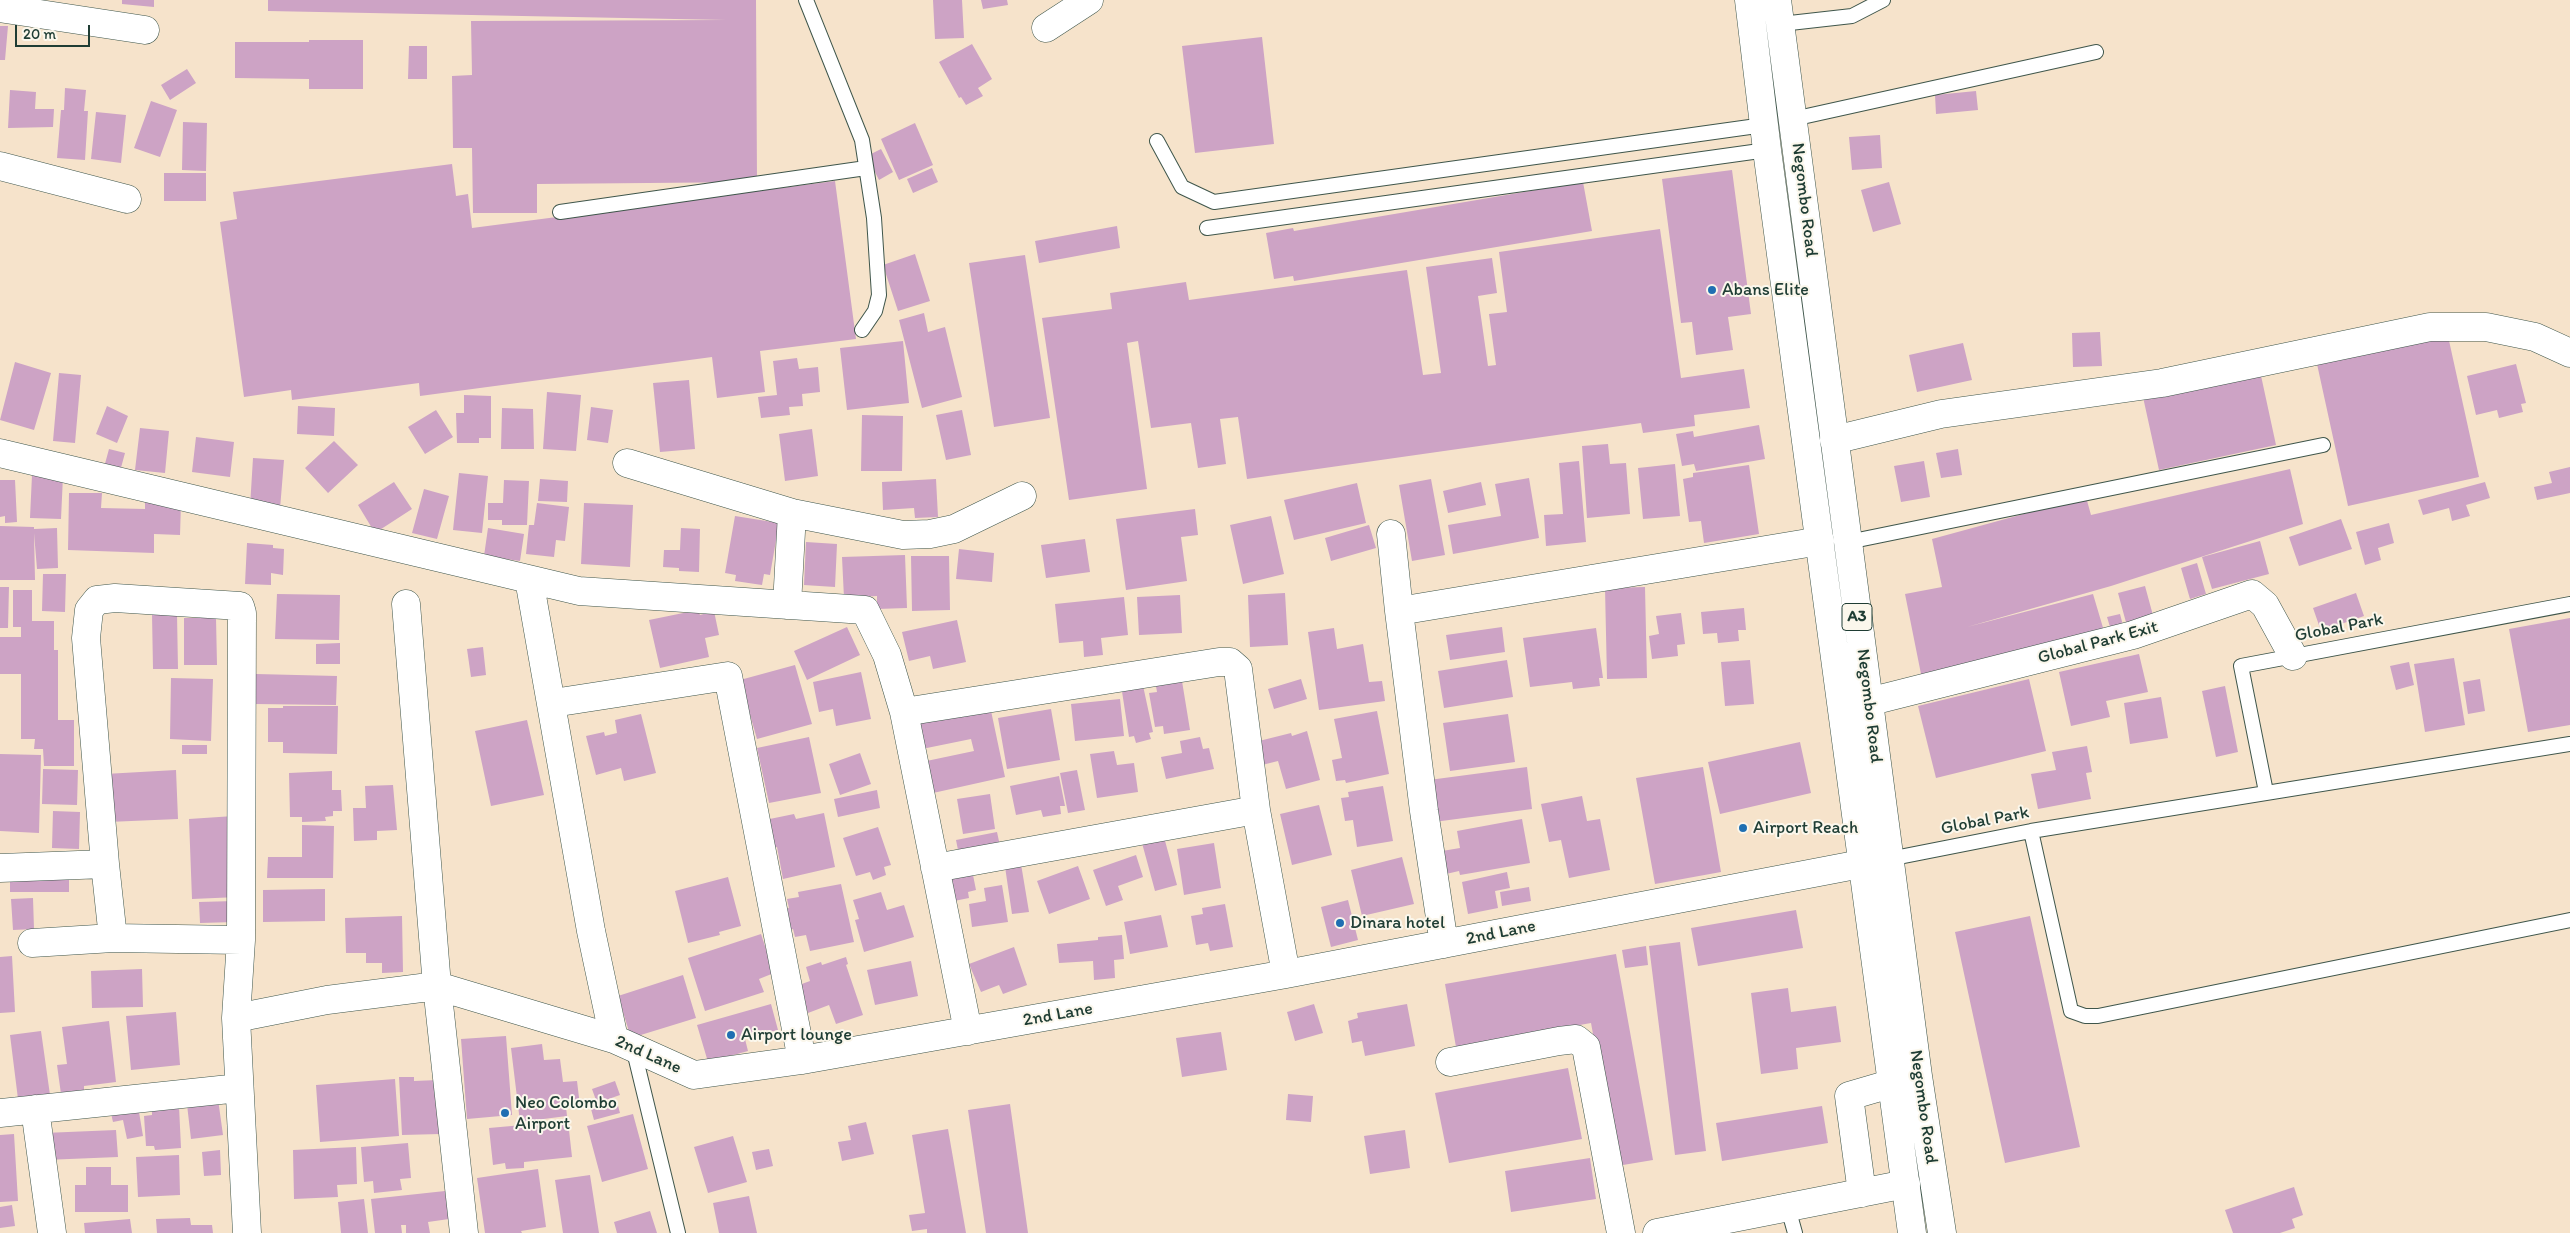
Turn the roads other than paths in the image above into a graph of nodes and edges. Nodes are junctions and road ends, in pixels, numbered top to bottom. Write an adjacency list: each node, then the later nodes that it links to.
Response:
1 (806, 0): 14 (lane)
2 (1089, 0): 7 (main road)
3 (1749, 0): 11 (main road, Negombo Road / A3)
4 (1883, 0): 6 (lane)
5 (0, 8): 8 (main road)
6 (1779, 12): 10 (main road, Negombo Road / A3)
7 (1046, 28)
8 (145, 30)
9 (2096, 52): 10 (lane)
10 (1793, 120): 20 (main road, Negombo Road / A3)
11 (1765, 138): 12 (lane); 17 (lane); 27 (main road, Negombo Road / A3)
12 (1158, 141)
13 (0, 166): 15 (main road)
14 (866, 168): 16 (lane); 18 (lane)
15 (127, 199)
16 (560, 212)
17 (1207, 228)
18 (862, 330)
19 (2570, 353): 20 (main road)
20 (1834, 440): 28 (main road, Negombo Road / A3)
21 (2323, 445): 28 (lane)
22 (0, 454): 29 (main road)
23 (627, 463): 25 (main road)
24 (1022, 496): 25 (main road)
25 (792, 513): 32 (main road)
26 (1391, 534): 33 (main road)
27 (1820, 541): 33 (main road); 44 (main road, Negombo Road / A3)
28 (1848, 542): 35 (main road, Negombo Road / A3)
29 (529, 579): 32 (main road); 36 (main road)
30 (406, 604): 53 (main road)
31 (2570, 604): 34 (lane, Global Park)
32 (787, 605): 37 (main road)
33 (1399, 611): 51 (main road)
34 (2293, 656): 35 (main road, Global Park Exit); 39 (lane, Global Park)
35 (1868, 702): 42 (main road, Negombo Road / A3)
36 (553, 704): 56 (main road); 57 (main road)
37 (904, 712): 40 (main road); 46 (main road)
38 (2570, 744): 39 (lane, Global Park)
39 (2266, 792): 41 (lane, Global Park)
40 (1256, 810): 46 (main road); 52 (main road)
41 (2031, 831): 42 (lane, Global Park); 47 (lane)
42 (1889, 859): 44 (main road, 2nd Lane); 59 (main road, Negombo Road / A3)
43 (105, 864): 45 (main road); 48 (main road); 49 (main road)
44 (1861, 864): 51 (main road, 2nd Lane); 59 (main road, Negombo Road / A3)
45 (0, 868)
46 (935, 868): 55 (main road)
47 (2570, 920)
48 (113, 938): 49 (main road); 50 (main road)
49 (241, 940): 54 (main road)
50 (32, 943)
51 (1444, 944): 52 (main road, 2nd Lane)
52 (1286, 974): 55 (main road, 2nd Lane)
53 (437, 986): 54 (main road, 2nd Lane); 56 (main road, 2nd Lane); 68 (main road)
54 (236, 1018): 60 (main road)
55 (968, 1031): 57 (main road, 2nd Lane)
56 (623, 1043): 57 (main road, 2nd Lane); 69 (lane)
57 (802, 1060)
58 (1450, 1062): 70 (main road)
59 (1905, 1079): 63 (main road, Negombo Road / A3); 64 (main road); 73 (main road, Negombo Road / A3)
60 (239, 1088): 61 (main road); 67 (main road)
61 (35, 1109): 62 (main road); 66 (main road)
62 (0, 1113)
63 (1906, 1184): 64 (main road); 72 (main road, Negombo Road / A3)
64 (1862, 1193): 65 (main road)
65 (1791, 1221): 71 (main road)
66 (52, 1233)
67 (246, 1233)
68 (464, 1233)
69 (678, 1233)
70 (1621, 1233)
71 (1657, 1233)
72 (1912, 1233)
73 (1942, 1233)

